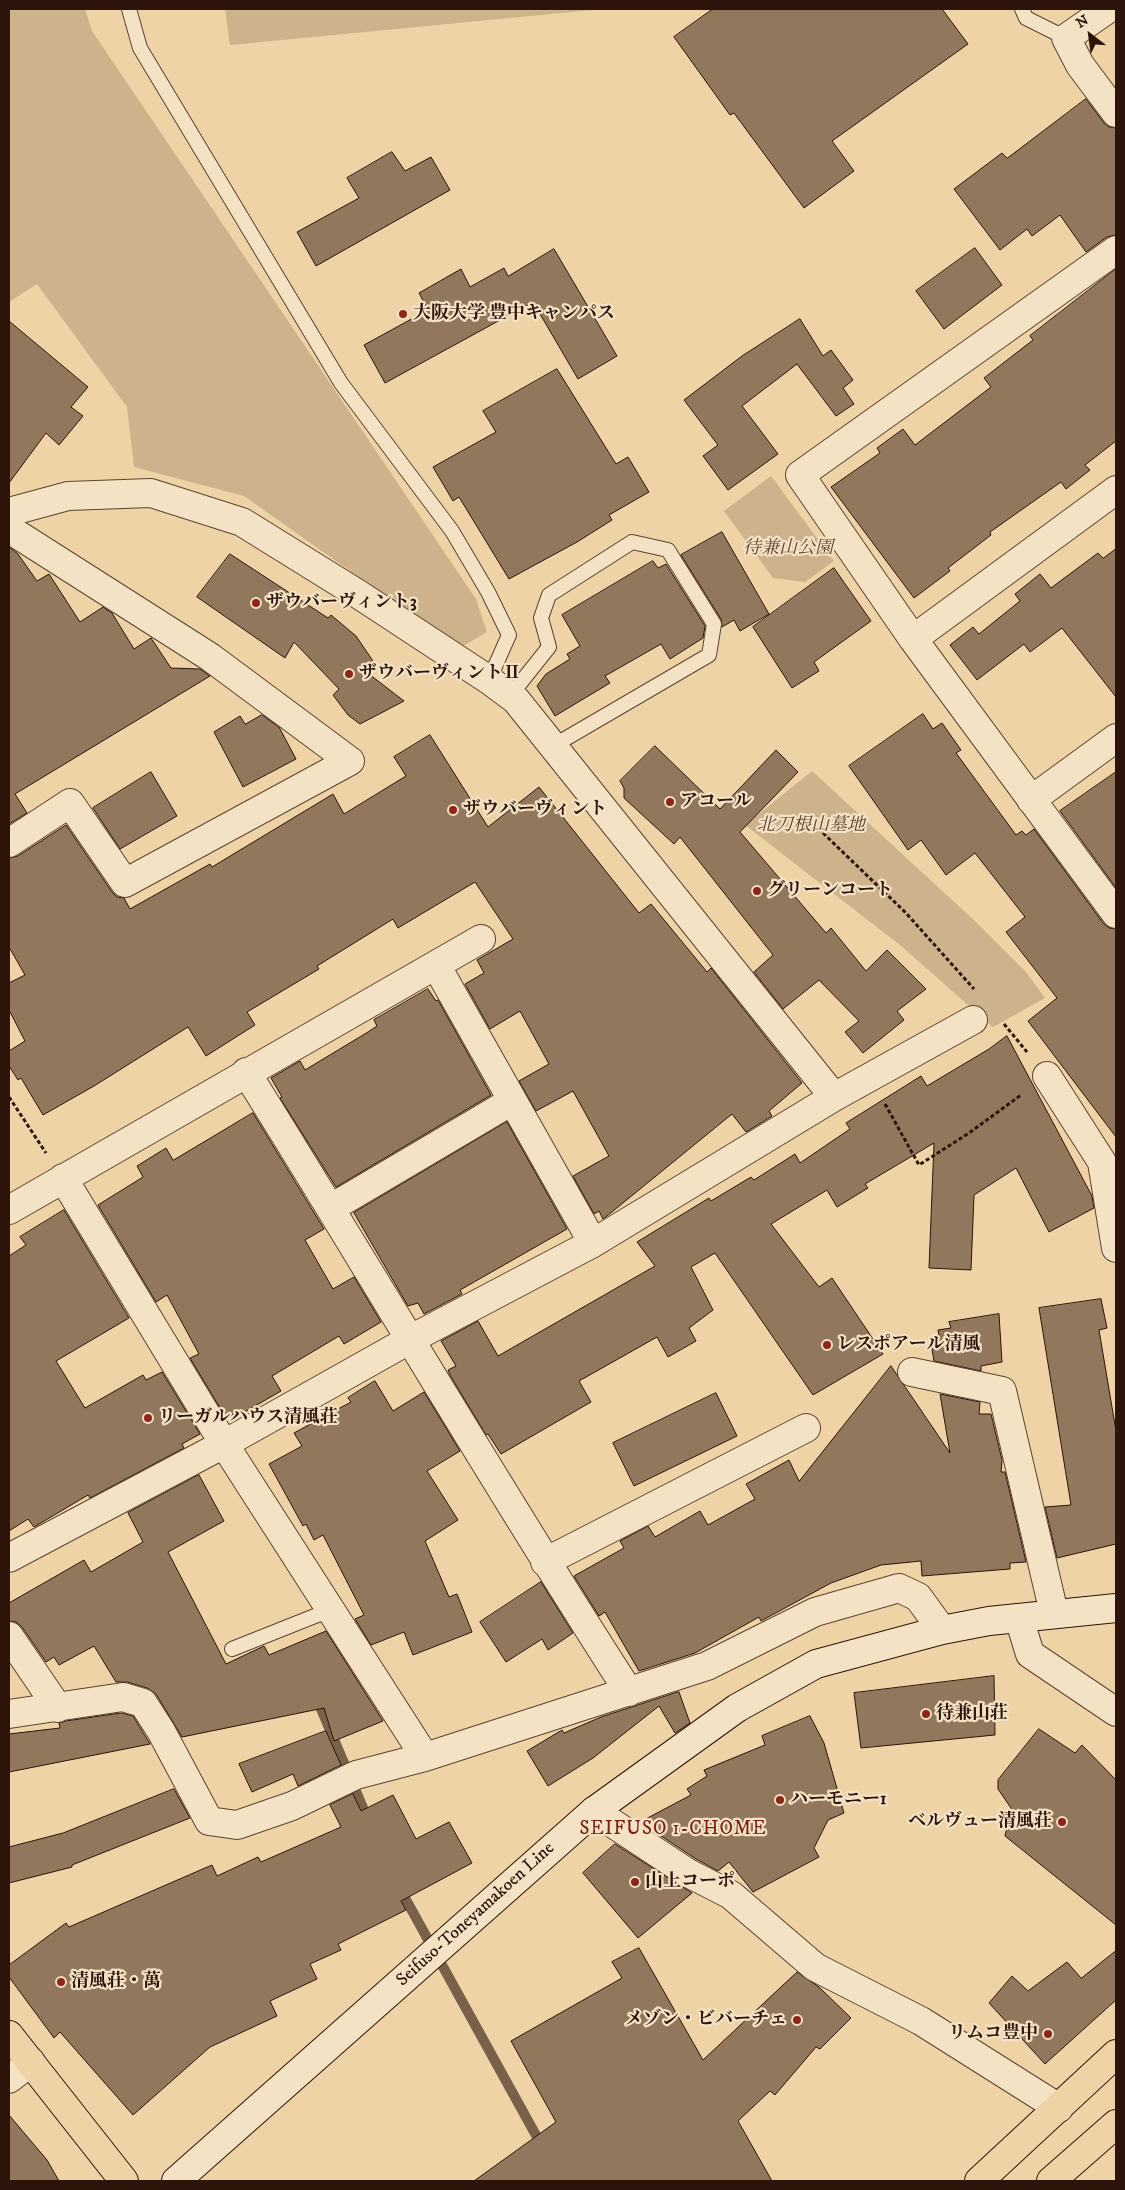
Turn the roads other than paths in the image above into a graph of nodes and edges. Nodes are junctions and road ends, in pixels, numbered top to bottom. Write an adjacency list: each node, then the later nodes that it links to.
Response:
1 (129, 9): 11 (lane)
2 (1022, 9): 4 (lane)
3 (1108, 9): 4 (street)
4 (1066, 38): 5 (street)
5 (1116, 114)
6 (1116, 250): 10 (street)
7 (1116, 490): 10 (street)
8 (9, 512): 11 (street)
9 (9, 530): 15 (street)
10 (913, 639): 14 (street)
11 (499, 688): 13 (street); 13 (lane)
12 (1116, 738): 14 (street)
13 (553, 746): 22 (street)
14 (1031, 800): 16 (street)
15 (9, 843)
16 (1116, 914)
17 (481, 938): 18 (street)
18 (436, 965): 20 (street); 23 (street)
19 (973, 1020): 22 (street)
20 (246, 1072): 24 (street); 25 (street)
21 (1047, 1076): 28 (street)
22 (834, 1097): 27 (street)
23 (512, 1101): 25 (street); 27 (street)
24 (63, 1178): 26 (street); 32 (street)
25 (330, 1208): 29 (street)
26 (9, 1210)
27 (593, 1243): 29 (street)
28 (1116, 1248)
29 (409, 1340): 32 (street); 34 (street)
30 (912, 1372): 37 (street)
31 (806, 1428): 34 (street)
32 (224, 1444): 33 (street); 36 (street)
33 (9, 1558)
34 (545, 1562): 42 (street)
35 (1116, 1608): 37 (street, Seifuso-Toneyamakoen Line)
36 (330, 1610): 41 (lane); 46 (street)
37 (1054, 1613): 38 (street, Seifuso-Toneyamakoen Line)
38 (1020, 1618): 39 (street, Seifuso-Toneyamakoen Line); 44 (street)
39 (942, 1630): 42 (street); 47 (street, Seifuso-Toneyamakoen Line)
40 (9, 1636): 43 (street)
41 (232, 1649)
42 (629, 1692): 46 (street)
43 (58, 1708): 45 (street); 46 (street)
44 (1116, 1712)
45 (9, 1714)
46 (425, 1757)
47 (594, 1811): 52 (street); 55 (street, Seifuso-Toneyamakoen Line)
48 (9, 2035): 50 (main road)
49 (1116, 2054): 52 (main road)
50 (31, 2062): 51 (street); 54 (main road)
51 (9, 2079)
52 (1058, 2108): 56 (main road)
53 (1116, 2124): 57 (main road)
54 (124, 2181)
55 (176, 2181)
56 (979, 2181)
57 (1051, 2181)

